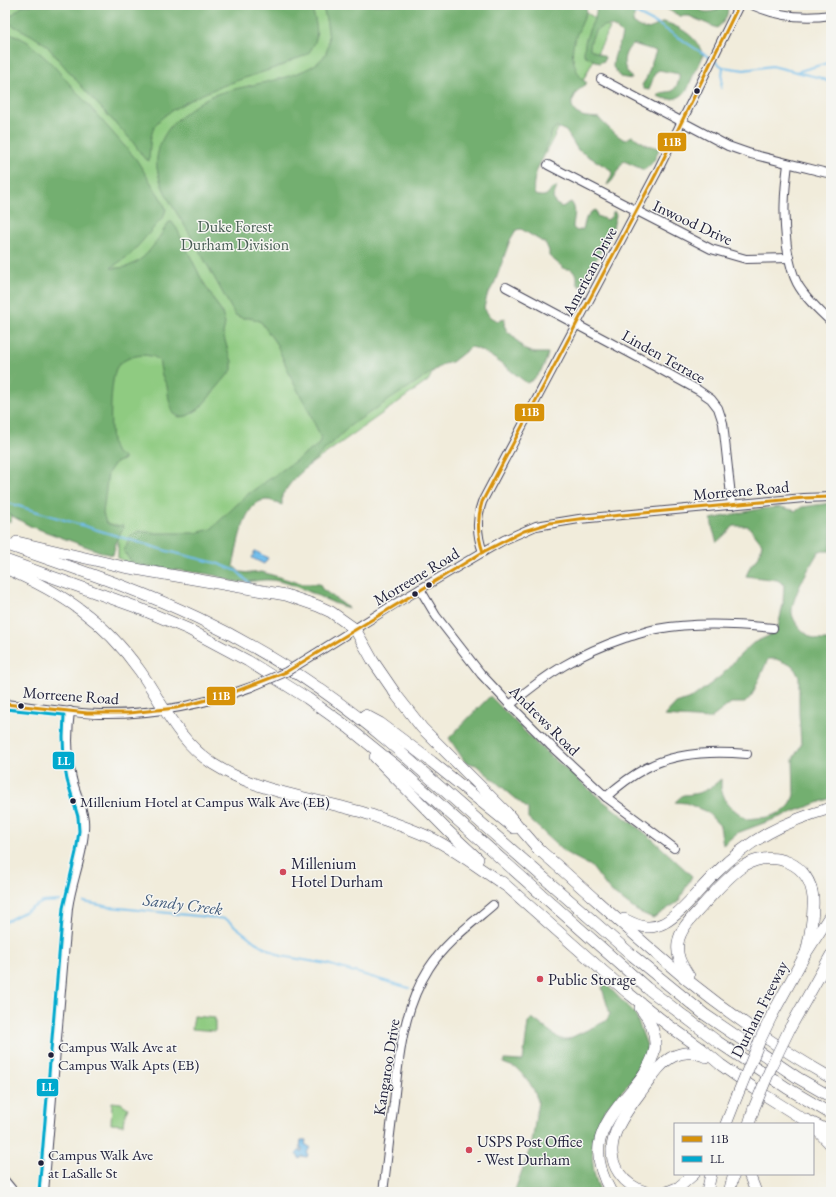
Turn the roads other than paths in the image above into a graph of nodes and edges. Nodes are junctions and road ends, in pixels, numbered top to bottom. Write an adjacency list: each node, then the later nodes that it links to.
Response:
1 (739, 5): 5 (street, American Drive)
2 (752, 5): 3 (street)
3 (831, 15)
4 (601, 79): 5 (street)
5 (682, 122): 6 (street); 9 (street, American Drive)
6 (788, 164): 8 (street); 10 (street)
7 (548, 165): 9 (street, Inwood Drive)
8 (831, 174)
9 (636, 211): 10 (street, Inwood Drive); 13 (street, American Drive)
10 (789, 258): 12 (street)
11 (506, 287): 13 (street, Linden Terrace)
12 (831, 322)
13 (576, 325): 15 (street, Linden Terrace); 18 (street, American Drive)
14 (831, 497): 15 (street, Morreene Road)
15 (732, 505): 18 (street, Morreene Road)
16 (5, 539): 23 (highway)
17 (5, 544): 25 (highway)
18 (484, 552): 21 (street, Morreene Road)
19 (5, 560): 29 (highway)
20 (5, 568): 27 (highway)
21 (420, 589): 23 (street, Morreene Road); 26 (street, Andrews Road)
22 (773, 628): 26 (street)
23 (356, 629): 27 (street, Morreene Road, bridge); 34 (highway)
24 (5, 704): 28 (street, Morreene Road)
25 (342, 704): 34 (highway); 47 (highway)
26 (510, 705): 31 (street, Andrews Road)
27 (164, 710): 28 (street, Morreene Road); 35 (highway)
28 (70, 711): 62 (street)
29 (350, 728): 35 (highway); 48 (highway)
30 (747, 754): 31 (street)
31 (606, 797): 33 (street, Andrews Road)
32 (831, 808): 37 (highway)
33 (674, 848)
34 (541, 852): 37 (highway)
35 (506, 886): 44 (highway)
36 (493, 904): 63 (street, Kangaroo Drive)
37 (610, 913): 43 (highway)
38 (831, 914): 39 (highway, Durham Freeway)
39 (806, 953): 43 (highway); 49 (highway, Durham Freeway, bridge)
40 (831, 955): 42 (highway)
41 (831, 968): 42 (highway)
42 (815, 982): 50 (highway, bridge)
43 (696, 986): 46 (highway)
44 (628, 993): 45 (highway); 64 (highway)
45 (721, 1065): 51 (highway); 65 (highway)
46 (831, 1076)
47 (831, 1097)
48 (831, 1114)
49 (726, 1123)
50 (749, 1123)
51 (810, 1123)
52 (814, 1125): 54 (highway)
53 (814, 1127): 55 (highway)
54 (831, 1132)
55 (831, 1145)
56 (693, 1175): 66 (highway)
57 (711, 1175): 67 (highway)
58 (734, 1175): 68 (highway)
59 (749, 1175): 69 (highway)
60 (5, 1181): 61 (street)
61 (14, 1192)
62 (44, 1192)
63 (384, 1192)
64 (611, 1192)
65 (646, 1192)
66 (667, 1192)
67 (707, 1192)
68 (729, 1192)
69 (756, 1192)

